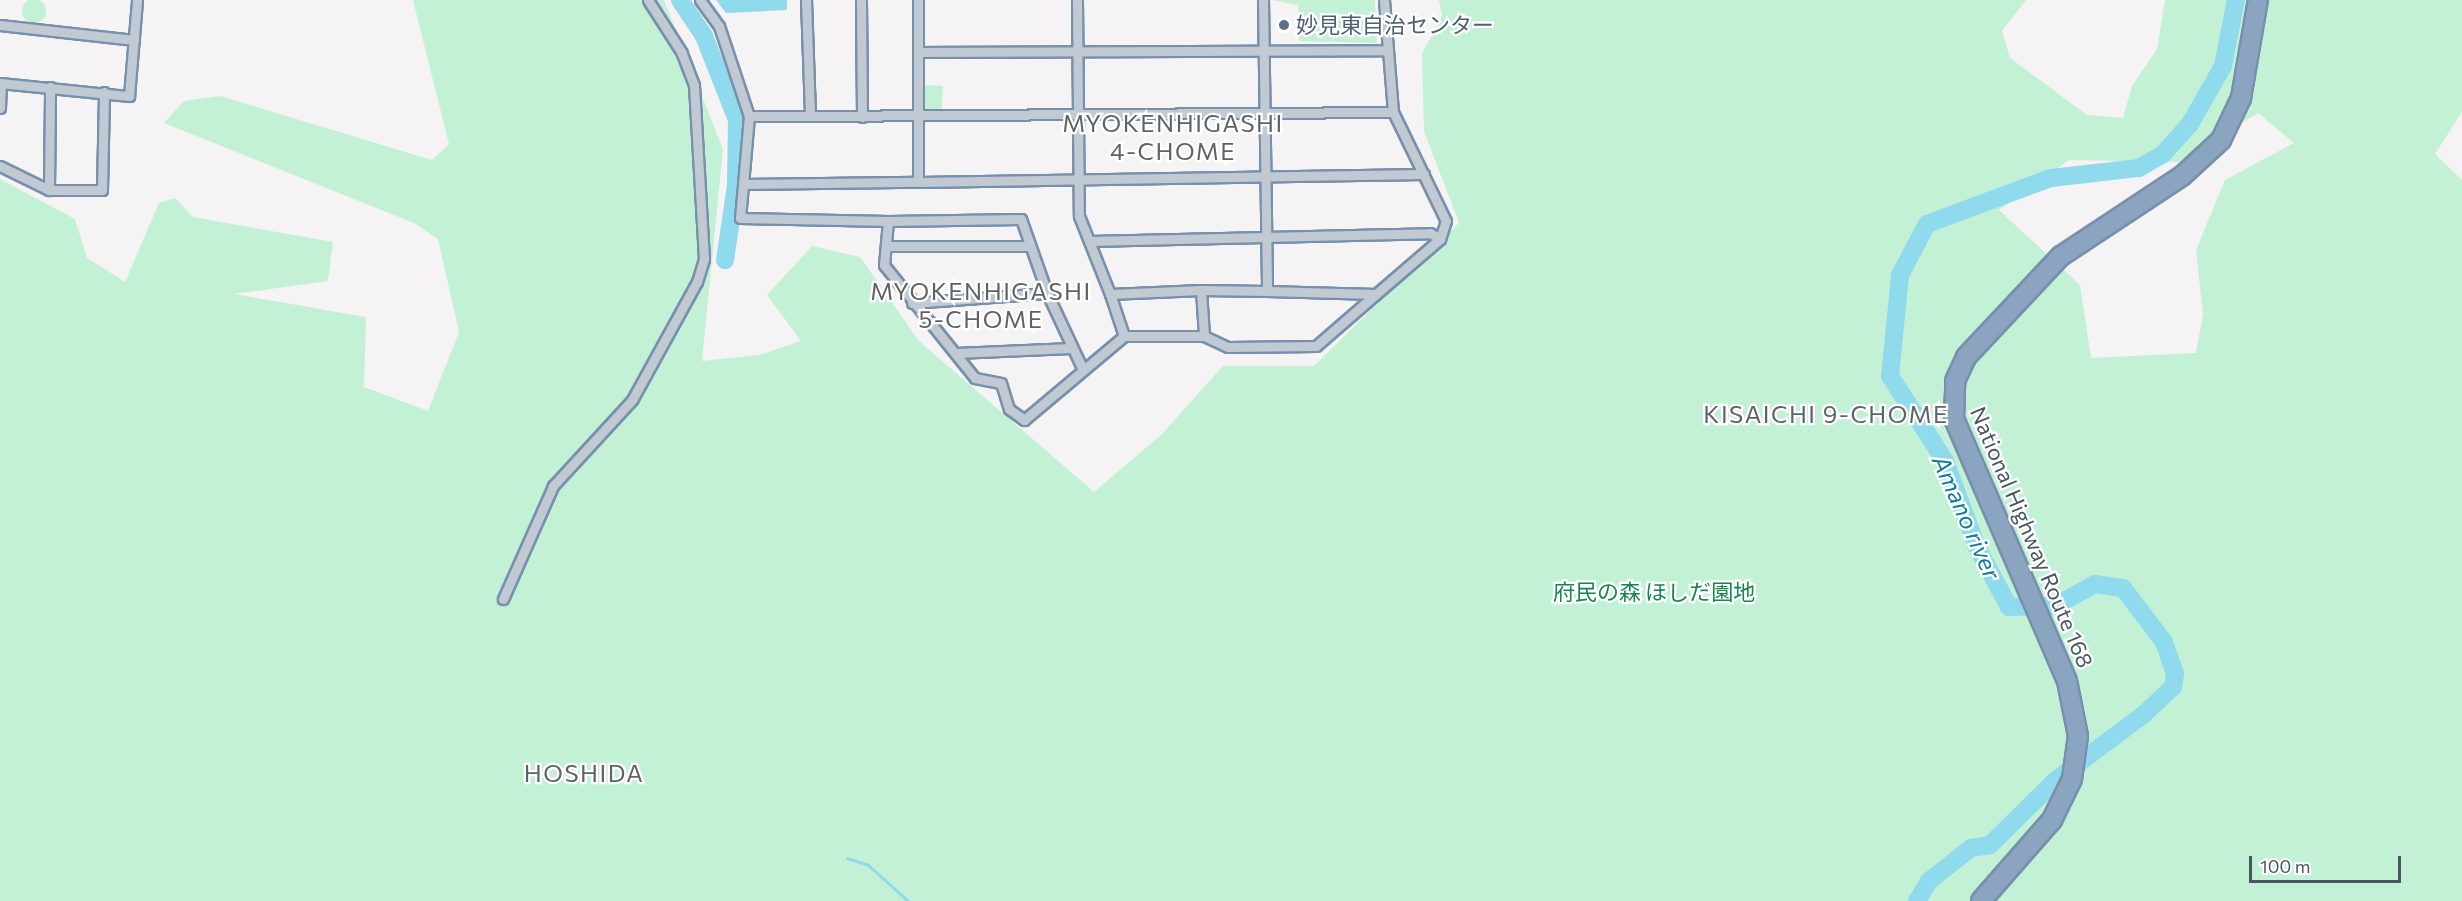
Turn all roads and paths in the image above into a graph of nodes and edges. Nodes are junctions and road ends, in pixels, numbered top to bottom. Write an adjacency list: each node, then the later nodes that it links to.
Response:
1 (137, 0): 12 (street)
2 (648, 0): 52 (street)
3 (700, 0): 24 (street)
4 (806, 0): 25 (street)
5 (861, 0): 26 (street)
6 (918, 0): 15 (street)
7 (1077, 0): 16 (street)
8 (1263, 0): 13 (street)
9 (1384, 0): 14 (street)
10 (2258, 0): 53 (highway, National Highway Route 168)
11 (0, 25): 12 (street)
12 (134, 40): 19 (street)
13 (1264, 50): 14 (street); 16 (street); 23 (street)
14 (1387, 50): 21 (street)
15 (918, 52): 16 (street); 27 (street)
16 (1078, 53): 22 (street)
17 (0, 83): 18 (street); 20 (street)
18 (50, 87): 19 (street); 34 (street)
19 (104, 92): 34 (street)
20 (0, 108)
21 (1393, 112): 23 (street); 29 (street)
22 (1077, 114): 23 (street); 27 (street); 31 (street)
23 (1264, 114): 30 (street)
24 (749, 116): 25 (street); 33 (street)
25 (810, 116): 26 (street)
26 (862, 117): 27 (street)
27 (916, 117): 32 (street)
28 (0, 166): 34 (street)
29 (1424, 174): 30 (street); 37 (street)
30 (1265, 179): 31 (street); 36 (street)
31 (1077, 180): 32 (street); 38 (street)
32 (918, 182): 33 (street)
33 (743, 184): 35 (street)
34 (49, 190)
35 (888, 221): 39 (street); 40 (street)
36 (1266, 236): 37 (street); 38 (street); 42 (street)
37 (1440, 239): 45 (street)
38 (1089, 240): 44 (street)
39 (886, 246): 40 (street); 46 (street)
40 (1029, 246): 43 (street)
41 (1202, 290): 42 (street); 44 (street); 48 (street)
42 (1268, 291): 45 (street)
43 (1047, 293): 46 (street); 49 (street)
44 (1110, 294): 47 (street)
45 (1376, 294): 48 (street)
46 (912, 303): 50 (street)
47 (1124, 336): 48 (street); 51 (street)
48 (1204, 336)
49 (1071, 348): 50 (street); 51 (street)
50 (956, 353): 51 (street)
51 (1083, 370)
52 (503, 599)
53 (1980, 901)

